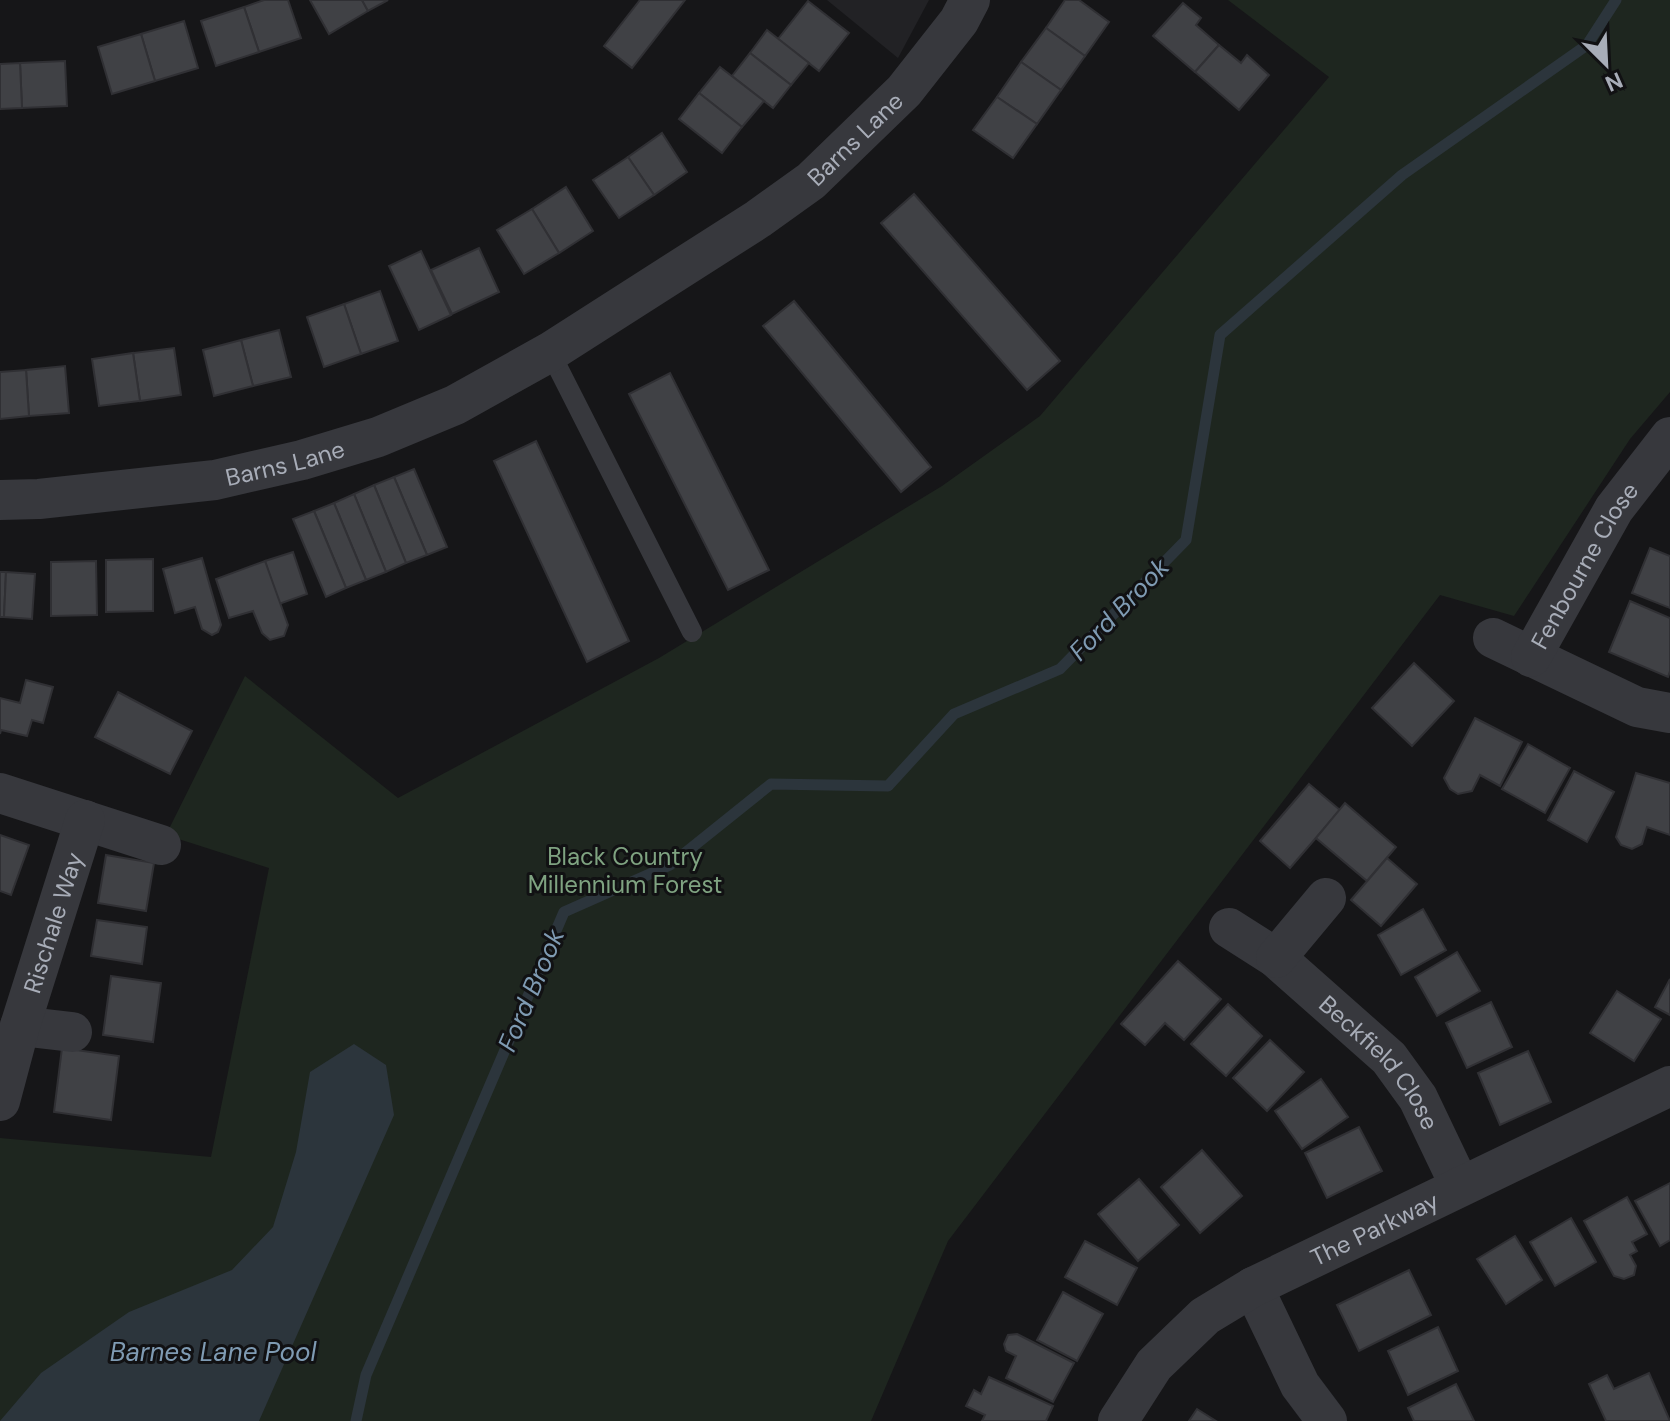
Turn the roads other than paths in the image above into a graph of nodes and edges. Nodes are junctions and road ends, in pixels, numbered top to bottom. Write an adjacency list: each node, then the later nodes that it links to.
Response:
1 (970, 0): 2 (street, Barns Lane)
2 (550, 352): 4 (street, Barns Lane); 5 (lane)
3 (1670, 437): 7 (street, Fenbourne Close)
4 (0, 500)
5 (692, 632)
6 (1493, 638): 7 (street, Fenbourne Close)
7 (1531, 657): 8 (street, Fenbourne Close)
8 (1670, 713)
9 (0, 793): 10 (street, Rischale Way)
10 (85, 820): 11 (street, Rischale Way); 15 (street, Rischale Way)
11 (161, 845)
12 (1326, 898): 14 (street)
13 (1229, 928): 14 (street, Beckfield Close)
14 (1276, 958): 19 (street, Beckfield Close)
15 (20, 1026): 16 (street, Rischale Way); 18 (street, Rischale Way)
16 (72, 1032)
17 (1670, 1086): 19 (street, The Parkway)
18 (0, 1101)
19 (1460, 1186): 20 (street, The Parkway)
20 (1253, 1287): 21 (street, The Parkway); 22 (street)
21 (1118, 1421)
22 (1327, 1421)

